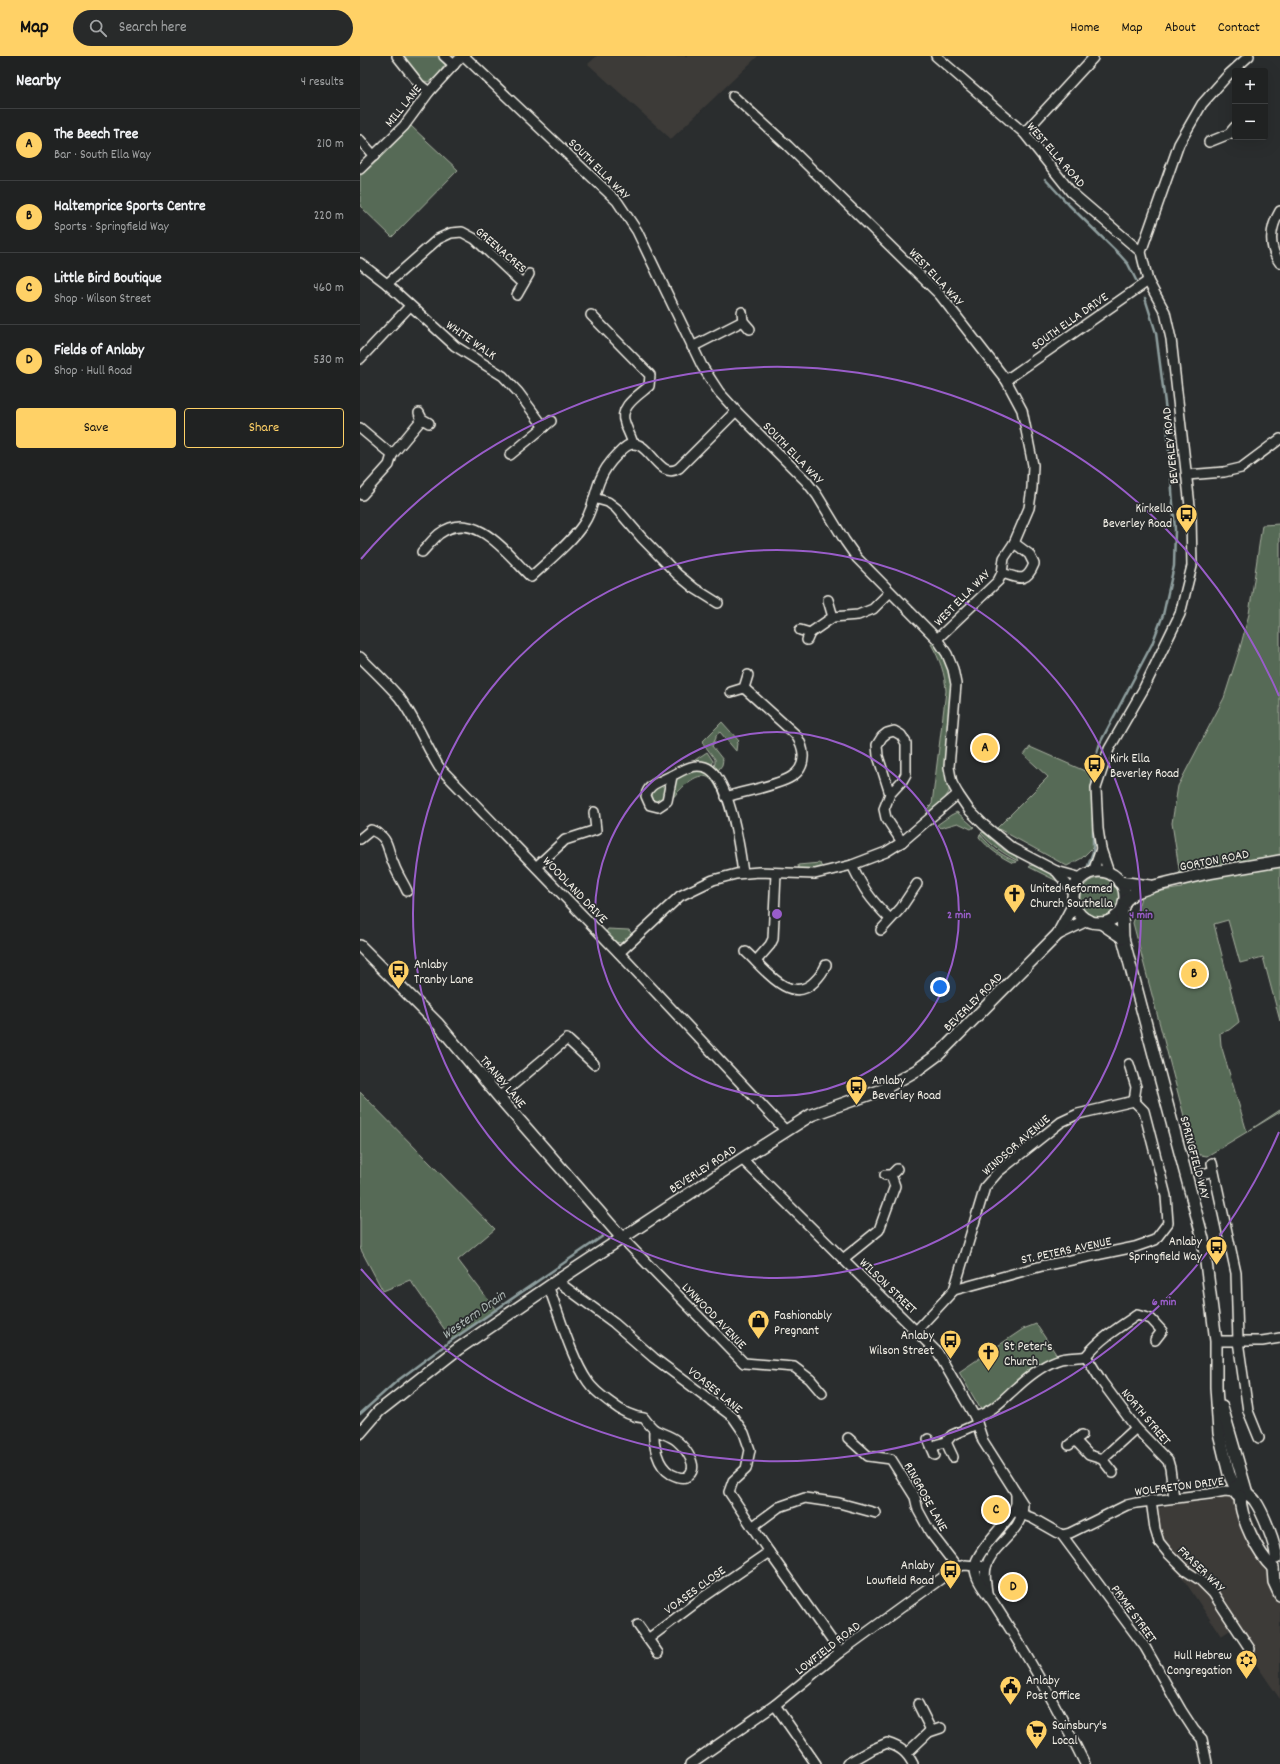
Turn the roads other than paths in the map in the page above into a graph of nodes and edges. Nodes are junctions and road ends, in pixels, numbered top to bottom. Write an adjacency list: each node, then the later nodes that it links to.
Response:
1 (397, 56): 9 (street)
2 (444, 56): 7 (street)
3 (463, 56): 7 (street, MILL LANE); 31 (street, SOUTH ELLA WAY)
4 (937, 56): 12 (street, WEST ELLA ROAD)
5 (1248, 56): 8 (street)
6 (1093, 58): 12 (street)
7 (454, 65): 9 (street, MILL LANE)
8 (1231, 77): 18 (street)
9 (429, 92): 15 (street, MILL LANE)
10 (733, 96): 33 (street, WEST ELLA WAY)
11 (1232, 130): 13 (street)
12 (1024, 133): 18 (street, WEST ELLA ROAD)
13 (1213, 139)
14 (360, 140): 15 (street)
15 (374, 156): 16 (street, MILL LANE)
16 (360, 169)
17 (1280, 211): 20 (street)
18 (1141, 252): 22 (street, BEVERLEY ROAD)
19 (360, 263): 23 (street, WHITE WALK)
20 (1280, 263)
21 (529, 274): 24 (street, GREENACRES)
22 (1148, 281): 33 (street, SOUTH ELLA DRIVE); 41 (street, BEVERLEY ROAD)
23 (386, 284): 24 (street, GREENACRES); 26 (street, WHITE WALK)
24 (523, 284): 25 (street, GREENACRES)
25 (518, 295)
26 (410, 306): 32 (street); 40 (street, WHITE WALK)
27 (742, 312): 29 (street)
28 (591, 315): 38 (street)
29 (743, 321): 30 (street); 31 (street)
30 (750, 329)
31 (692, 347): 34 (street, SOUTH ELLA WAY)
32 (360, 360)
33 (1006, 380): 44 (street, WEST ELLA WAY)
34 (736, 411): 38 (street); 47 (street, SOUTH ELLA WAY)
35 (423, 419): 39 (street)
36 (360, 428): 39 (street)
37 (1280, 439): 41 (street)
38 (633, 444): 43 (street)
39 (392, 455): 42 (street)
40 (509, 455)
41 (1187, 475): 64 (street, BEVERLEY ROAD)
42 (363, 496)
43 (594, 498): 45 (street); 49 (street)
44 (1014, 543): 46 (street, WEST ELLA WAY); 46 (street, WEST ELLA WAY)
45 (422, 552)
46 (1002, 573): 52 (street, WEST ELLA WAY)
47 (890, 592): 50 (street); 52 (street, SOUTH ELLA WAY)
48 (828, 600): 50 (street)
49 (718, 603)
50 (834, 617): 51 (street)
51 (800, 630)
52 (937, 639): 59 (street, SOUTH ELLA WAY)
53 (360, 657): 67 (street, WOODLAND DRIVE)
54 (748, 675): 55 (street)
55 (744, 688): 56 (street); 60 (street)
56 (731, 692)
57 (672, 776): 60 (street)
58 (890, 794): 58 (street); 63 (street)
59 (958, 794): 63 (street); 68 (street, SOUTH ELLA WAY)
60 (726, 797): 70 (street)
61 (594, 812): 67 (street)
62 (360, 839): 77 (street)
63 (902, 842): 66 (street)
64 (1100, 849): 69 (street, BEVERLEY ROAD); 72 (street, BEVERLEY ROAD)
65 (1280, 861): 76 (main road, GORTON ROAD)
66 (852, 865): 71 (street); 81 (street)
67 (536, 867): 89 (street, WOODLAND DRIVE)
68 (1056, 871): 73 (street, SOUTH ELLA WAY); 78 (street, SOUTH ELLA WAY)
69 (1093, 872): 72 (main road); 73 (main road)
70 (743, 873): 71 (street); 89 (street)
71 (776, 873): 90 (street)
72 (1109, 873): 74 (main road)
73 (1082, 878): 78 (main road)
74 (1119, 882): 76 (main road, GORTON ROAD); 80 (main road)
75 (917, 884): 81 (street)
76 (1154, 886): 80 (main road, GORTON ROAD)
77 (407, 891)
78 (1074, 892): 79 (main road)
79 (1074, 904): 82 (main road); 85 (main road, BEVERLEY ROAD)
80 (1123, 906): 83 (main road); 86 (main road, SPRINGFIELD WAY)
81 (890, 919): 84 (street)
82 (1087, 920): 83 (main road); 85 (main road, BEVERLEY ROAD)
83 (1101, 923): 86 (main road)
84 (881, 930)
85 (1058, 934): 96 (main road, BEVERLEY ROAD)
86 (1123, 938): 107 (main road, SPRINGFIELD WAY)
87 (360, 946): 94 (main road, TRANBY LANE)
88 (746, 952): 90 (street)
89 (620, 953): 96 (street, WOODLAND DRIVE)
90 (756, 961): 91 (street)
91 (827, 972)
92 (594, 1064): 94 (street)
93 (1129, 1064): 95 (street)
94 (499, 1097): 100 (main road, TRANBY LANE)
95 (1134, 1101): 103 (street, WINDSOR AVENUE); 103 (street, ST. PETERS AVENUE)
96 (786, 1130): 97 (main road, BEVERLEY ROAD)
97 (742, 1158): 100 (main road, BEVERLEY ROAD); 101 (street, WILSON STREET)
98 (891, 1173): 101 (street)
99 (1203, 1174): 108 (street, SPRINGFIELD WAY)
100 (622, 1238): 102 (main road, BEVERLEY ROAD); 110 (street, LYNWOOD AVENUE)
101 (843, 1259): 104 (street, WILSON STREET)
102 (553, 1284): 113 (street); 114 (main road, BEVERLEY ROAD); 130 (street, VOASES LANE)
103 (954, 1290): 104 (street, WINDSOR AVENUE)
104 (917, 1330): 111 (street, WILSON STREET)
105 (1280, 1338): 108 (street)
106 (1155, 1340): 109 (street)
107 (1216, 1341): 108 (street); 123 (main road, SPRINGFIELD WAY)
108 (1238, 1341): 116 (street, SPRINGFIELD WAY)
109 (1086, 1356): 111 (street); 112 (street, NORTH STREET)
110 (822, 1394)
111 (976, 1420): 119 (street); 124 (street, WILSON STREET)
112 (1136, 1428): 121 (street); 125 (street, NORTH STREET)
113 (654, 1429): 113 (street)
114 (360, 1432)
115 (848, 1438): 135 (street, RINGROSE LANE)
116 (1259, 1438)
117 (928, 1439): 119 (street)
118 (1076, 1440): 121 (street)
119 (946, 1442): 120 (street)
120 (953, 1457)
121 (1102, 1458): 122 (street)
122 (1114, 1473)
123 (1240, 1490): 125 (street, WOLFRETON DRIVE); 133 (main road, SPRINGFIELD WAY); 133 (main road, SPRINGFIELD WAY)
124 (1016, 1491): 127 (street); 129 (street, WILSON STREET)
125 (1174, 1498): 126 (street, WOLFRETON DRIVE)
126 (1151, 1500): 131 (street, WOLFRETON DRIVE); 141 (street, FRASER WAY)
127 (1013, 1512): 129 (street); 134 (street)
128 (870, 1514): 130 (street)
129 (1023, 1515): 131 (street); 136 (street)
130 (752, 1527): 132 (street, VOASES LANE)
131 (1062, 1535): 149 (street, PRYME STREET)
132 (769, 1552): 140 (street, VOASES CLOSE); 142 (street, VOASES LANE)
133 (1276, 1563): 138 (main road, SPRINGFIELD WAY)
134 (975, 1566): 135 (street); 136 (street); 137 (street)
135 (957, 1567): 142 (street, LOWFIELD ROAD)
136 (986, 1567): 137 (street)
137 (987, 1592): 154 (street)
138 (1280, 1595)
139 (638, 1625): 140 (street)
140 (648, 1639): 143 (street)
141 (1250, 1649)
142 (840, 1652): 145 (street, LOWFIELD ROAD)
143 (658, 1653)
144 (918, 1704): 147 (street)
145 (775, 1705): 150 (street, LOWFIELD ROAD); 151 (street)
146 (941, 1728): 147 (street)
147 (929, 1732): 148 (street)
148 (907, 1753): 152 (street); 153 (street)
149 (1207, 1763)
150 (690, 1764)
151 (816, 1764)
152 (847, 1764)
153 (913, 1764)
154 (1085, 1764)

